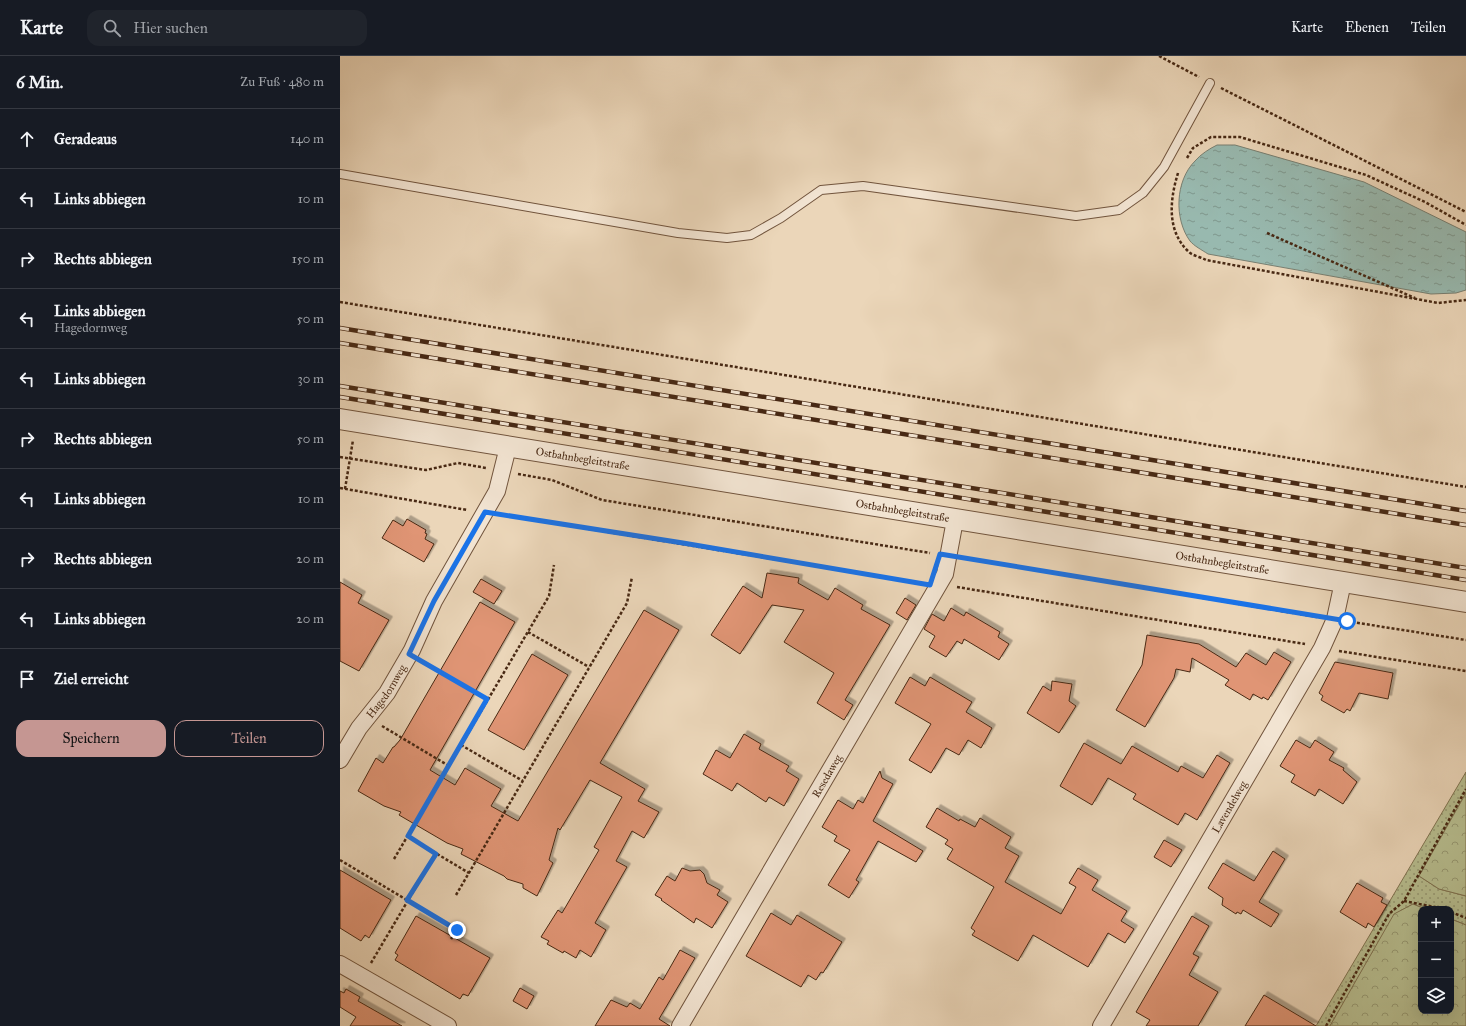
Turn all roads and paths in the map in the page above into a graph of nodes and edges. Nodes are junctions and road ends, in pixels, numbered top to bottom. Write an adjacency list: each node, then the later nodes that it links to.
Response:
1 (1159, 56): 2 (path)
2 (1210, 83): 5 (lane); 6 (path)
3 (1183, 164): 7 (path)
4 (1180, 169): 9 (path)
5 (340, 174)
6 (1466, 212)
7 (1466, 225)
8 (1267, 232): 9 (path)
9 (1419, 300): 10 (path)
10 (1466, 300)
11 (340, 302): 19 (path)
12 (340, 419): 14 (street, Ostbahnbegleitstraße)
13 (353, 440): 16 (path)
14 (508, 447): 18 (street, Hagedornweg); 23 (street, Ostbahnbegleitstraße)
15 (340, 457): 16 (path)
16 (350, 458): 18 (path); 21 (path)
17 (488, 462): 18 (path)
18 (497, 470): 22 (street, Hagedornweg); 24 (path)
19 (1466, 487)
20 (340, 488): 21 (path)
21 (345, 489): 22 (path)
22 (485, 512): 28 (path); 36 (street, Hagedornweg)
23 (955, 520): 24 (street, Resedaweg); 27 (street, Ostbahnbegleitstraße)
24 (958, 555): 31 (path); 61 (street, Resedaweg)
25 (554, 565): 32 (path)
26 (632, 577): 37 (path)
27 (1343, 582): 30 (street, Ostbahnbegleitstraße); 31 (street, Lavendelweg)
28 (923, 583)
29 (953, 586): 34 (path)
30 (1466, 602)
31 (1335, 619): 33 (path); 62 (street, Lavendelweg)
32 (528, 632): 37 (path); 39 (path)
33 (1466, 640)
34 (1313, 646)
35 (1335, 650): 38 (path)
36 (409, 654): 39 (path); 40 (street, Hagedornweg)
37 (589, 667): 44 (path)
38 (1466, 671)
39 (487, 699): 41 (path)
40 (368, 717): 42 (street, Hagedornweg); 43 (path)
41 (461, 746): 43 (path); 44 (path)
42 (340, 760)
43 (449, 766): 46 (path)
44 (522, 781): 50 (path)
45 (1466, 789): 53 (path)
46 (408, 836): 47 (path); 48 (path)
47 (436, 854): 50 (path); 52 (path)
48 (394, 859)
49 (340, 860): 52 (path)
50 (469, 873): 51 (path)
51 (456, 895)
52 (407, 900): 57 (path); 59 (path)
53 (1404, 901): 54 (path); 63 (path)
54 (1430, 906)
55 (1454, 913): 56 (path)
56 (1466, 918)
57 (451, 939)
58 (340, 964): 59 (street)
59 (363, 977): 60 (street)
60 (448, 1026)
61 (680, 1026)
62 (1101, 1026)
63 (1326, 1026)

